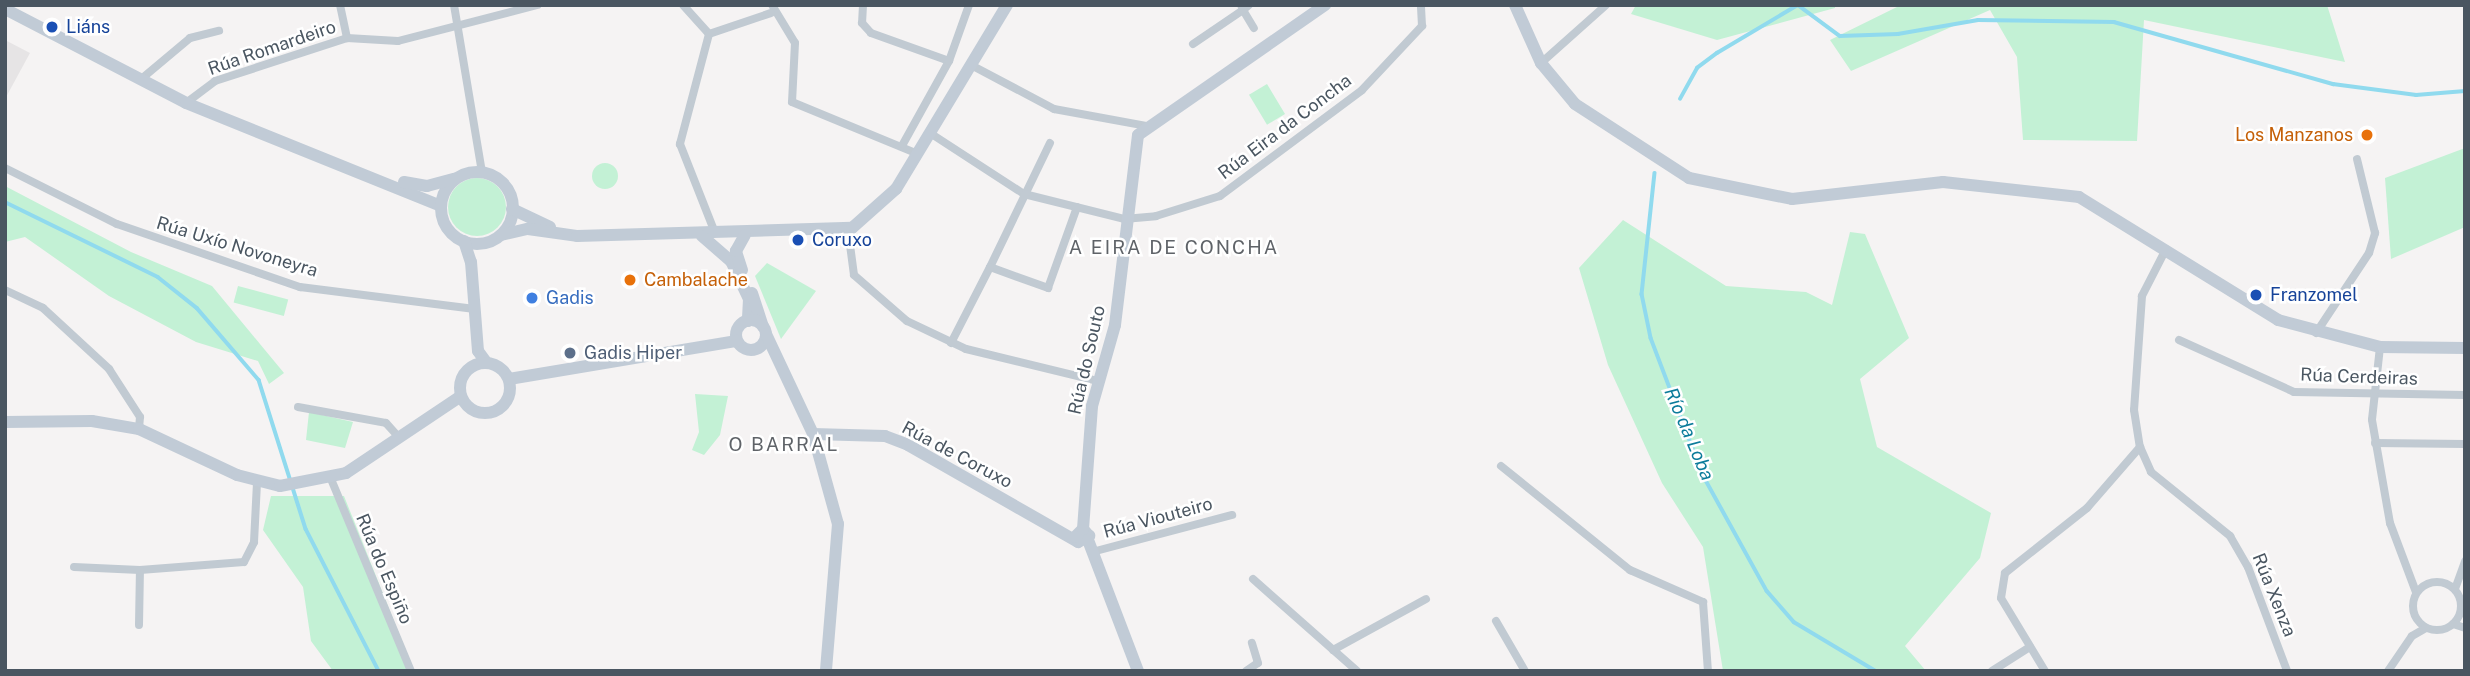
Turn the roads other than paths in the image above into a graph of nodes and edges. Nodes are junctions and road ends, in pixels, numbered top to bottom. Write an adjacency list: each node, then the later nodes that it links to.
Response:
1 (340, 5): 19 (street)
2 (454, 5): 15 (street)
3 (537, 5): 15 (street, Rúa Romardeiro)
4 (683, 5): 18 (street)
5 (863, 5): 21 (street)
6 (969, 5): 21 (street)
7 (1007, 5): 23 (street)
8 (1325, 5): 26 (street, Rúa do Souto)
9 (1421, 5): 40 (street, Rúa Eira da Concha)
10 (1515, 5): 22 (street)
11 (1606, 5): 22 (street)
12 (1244, 7): 16 (street); 20 (street)
13 (5, 9): 24 (street)
14 (772, 9): 18 (street); 29 (street)
15 (457, 28): 19 (street, Rúa Romardeiro); 33 (street)
16 (1254, 28)
17 (219, 31): 24 (street)
18 (709, 34): 46 (street)
19 (347, 38): 25 (street, Rúa Romardeiro)
20 (1193, 44)
21 (950, 61): 29 (street)
22 (1541, 63): 49 (street)
23 (971, 65): 26 (street); 27 (street)
24 (140, 80): 25 (street)
25 (186, 103): 35 (street)
26 (1147, 126): 40 (street, Rúa do Souto)
27 (930, 133): 30 (street); 36 (street)
28 (1050, 143): 36 (street)
29 (903, 144): 30 (street)
30 (918, 153): 41 (street)
31 (2357, 159): 56 (street)
32 (5, 168): 53 (street, Rúa Uxío Novoneyra)
33 (482, 173): 34 (street); 39 (street)
34 (457, 178): 35 (street); 37 (street)
35 (390, 180): 37 (street)
36 (1024, 194): 38 (street); 51 (street)
37 (441, 206): 47 (street)
38 (1077, 207): 40 (street); 51 (street)
39 (512, 209): 42 (street); 44 (street)
40 (1124, 219): 68 (street, Rúa do Souto)
41 (848, 230): 43 (street); 59 (street)
42 (501, 235): 44 (street); 48 (street)
43 (745, 235): 46 (street); 55 (street)
44 (577, 236): 45 (street)
45 (702, 236): 46 (street); 54 (street)
46 (717, 236)
47 (464, 242): 48 (street); 50 (street)
48 (486, 243): 50 (street)
49 (2166, 248): 56 (street); 79 (street)
50 (471, 262): 53 (street)
51 (990, 267): 59 (street)
52 (5, 290): 74 (street)
53 (472, 309): 63 (street)
54 (748, 321): 55 (street); 58 (street)
55 (764, 330): 61 (street); 64 (street)
56 (2316, 333): 60 (street)
57 (2179, 340): 71 (street, Rúa Cerdeiras)
58 (737, 341): 61 (street); 67 (street)
59 (951, 343): 68 (street)
60 (2380, 346): 62 (street); 71 (street)
61 (759, 348): 64 (street)
62 (2465, 348)
63 (478, 351): 65 (street); 66 (street)
64 (777, 358): 76 (street)
65 (486, 362): 66 (street); 67 (street)
66 (472, 366): 70 (street)
67 (509, 379): 70 (street)
68 (1097, 381): 84 (street, Rúa do Souto)
69 (2465, 395): 71 (street, Rúa Cerdeiras)
70 (461, 396): 75 (street)
71 (2372, 396): 77 (street)
72 (299, 407): 75 (street)
73 (8, 418): 74 (street)
74 (139, 429): 82 (street)
75 (396, 434): 81 (street)
76 (813, 434): 84 (street, Rúa de Coruxo); 107 (street)
77 (2375, 443): 78 (street); 88 (street)
78 (2465, 444)
79 (2140, 447): 104 (street); 115 (street, Rúa Xenza)
80 (1501, 466): 112 (street)
81 (331, 479): 82 (street); 106 (street, Rúa do Espiño)
82 (257, 482): 87 (street)
83 (1232, 515): 84 (street, Rúa Viouteiro)
84 (1085, 539): 108 (street)
85 (2463, 565): 90 (street); 92 (street)
86 (74, 567): 87 (street)
87 (140, 570): 99 (street)
88 (2411, 573): 91 (street); 93 (street)
89 (1253, 579): 105 (street)
90 (2444, 582): 91 (street); 92 (street)
91 (2427, 583): 93 (street)
92 (2455, 589): 95 (street)
93 (2416, 592): 96 (street)
94 (1426, 599): 105 (street)
95 (2462, 618): 98 (street)
96 (2417, 620): 100 (street); 102 (street)
97 (1496, 621): 111 (street)
98 (2453, 624): 100 (street); 101 (street)
99 (139, 625)
100 (2426, 628): 102 (street)
101 (2465, 628)
102 (2412, 636): 116 (street)
103 (1252, 643): 109 (street)
104 (2030, 647): 113 (street); 114 (street)
105 (1334, 650): 110 (street)
106 (411, 671)
107 (826, 671)
108 (1138, 671)
109 (1246, 671)
110 (1357, 671)
111 (1525, 671)
112 (1708, 671)
113 (1992, 671)
114 (2045, 671)
115 (2287, 671)
116 (2388, 671)

